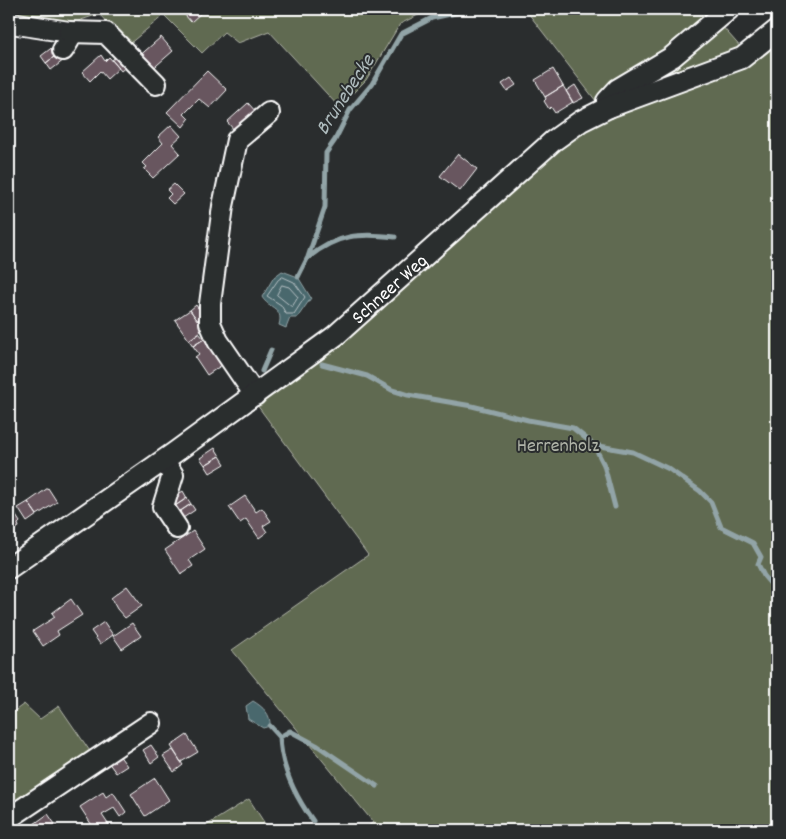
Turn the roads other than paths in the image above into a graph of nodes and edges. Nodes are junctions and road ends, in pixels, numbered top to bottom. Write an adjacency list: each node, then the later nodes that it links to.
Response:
1 (729, 9): 5 (street)
2 (9, 20): 4 (street)
3 (777, 30): 5 (street, Schneer Weg)
4 (156, 84)
5 (609, 107): 7 (street, Schneer Weg)
6 (269, 113): 7 (street)
7 (255, 395): 8 (street, Schneer Weg)
8 (164, 461): 9 (street); 10 (street, Schneer Weg)
9 (177, 528)
10 (9, 568)
11 (151, 723): 12 (street)
12 (9, 818)

